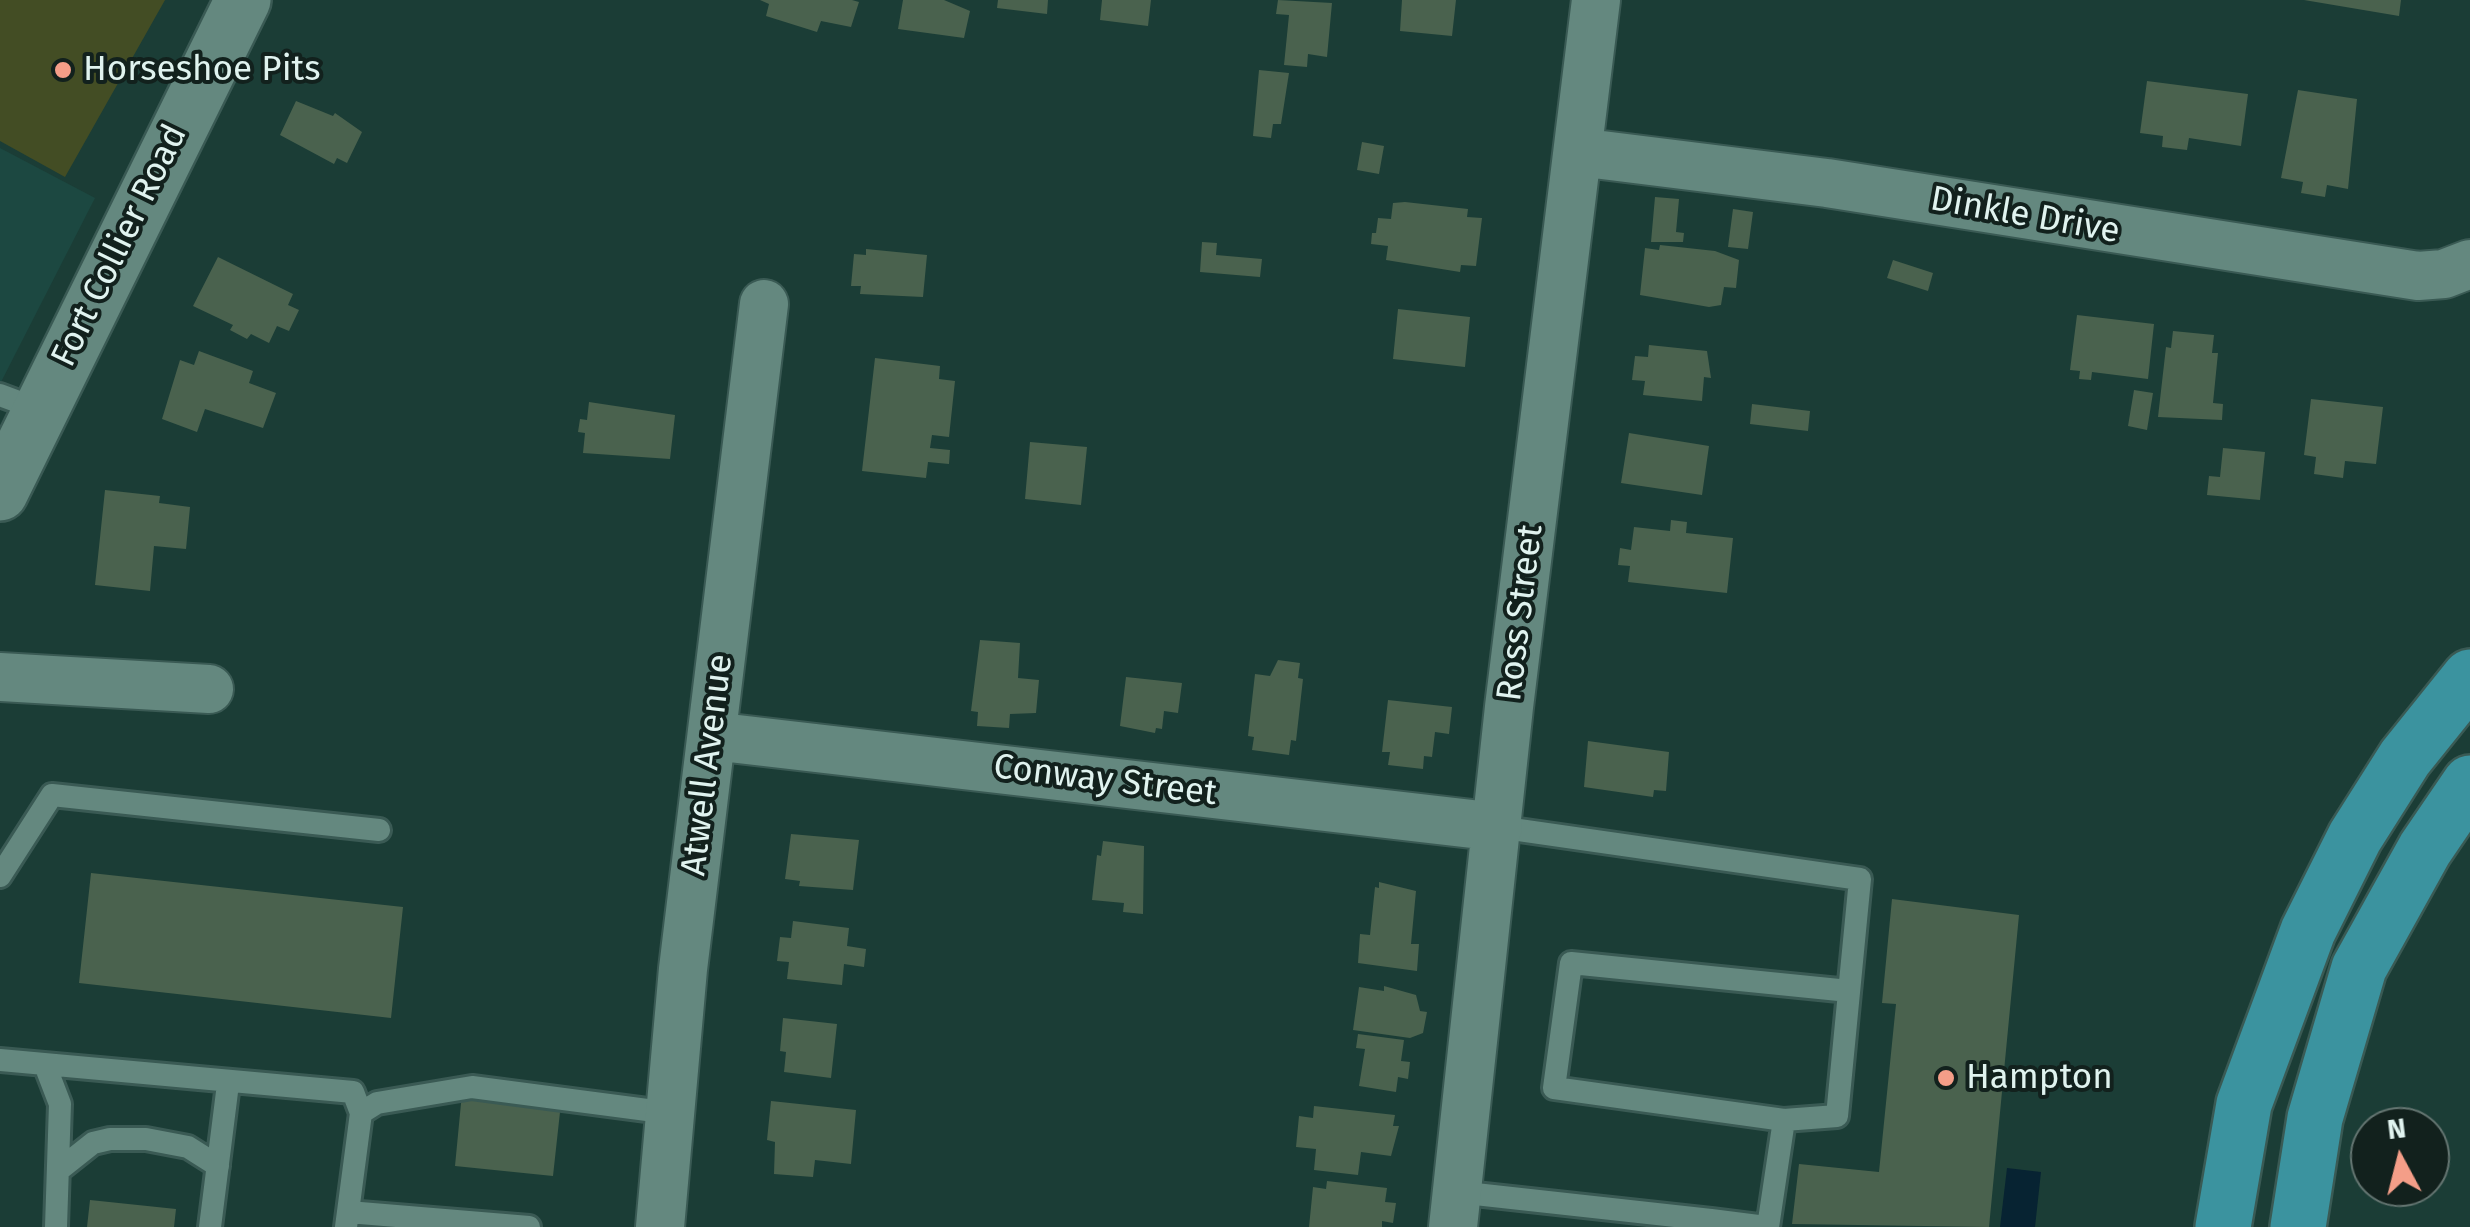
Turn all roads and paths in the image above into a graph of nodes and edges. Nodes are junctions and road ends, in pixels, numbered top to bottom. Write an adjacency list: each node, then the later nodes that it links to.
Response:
1 (242, 0): 6 (street, Fort Collier Road)
2 (1596, 0): 3 (street, Ross Street)
3 (1578, 152): 4 (street, Dinkle Drive); 13 (street, Ross Street)
4 (2470, 264)
5 (764, 304): 11 (street, Atwell Avenue)
6 (20, 403): 7 (street, Fort Collier Road)
7 (0, 493)
8 (0, 677): 10 (street)
9 (2470, 677): 34 (highway)
10 (209, 689)
11 (712, 736): 13 (street, Conway Street); 21 (street, Atwell Avenue)
12 (2470, 783): 26 (highway)
13 (1498, 827): 16 (lane); 25 (street, Ross Street)
14 (379, 830): 15 (lane)
15 (0, 876)
16 (1849, 990): 22 (lane); 22 (lane)
17 (0, 1060): 18 (lane)
18 (45, 1064): 19 (lane); 24 (lane)
19 (228, 1084): 20 (lane); 23 (lane)
20 (360, 1113): 21 (lane); 27 (lane)
21 (670, 1114): 32 (street, Atwell Avenue)
22 (1784, 1120): 33 (lane)
23 (218, 1166): 24 (lane); 30 (lane)
24 (59, 1170): 29 (lane)
25 (1455, 1210): 28 (lane)
26 (2302, 1218)
27 (347, 1219): 31 (lane)
28 (1711, 1224): 33 (lane)
29 (56, 1227)
30 (210, 1227)
31 (529, 1227)
32 (660, 1227)
33 (1767, 1227)
34 (2222, 1227)

